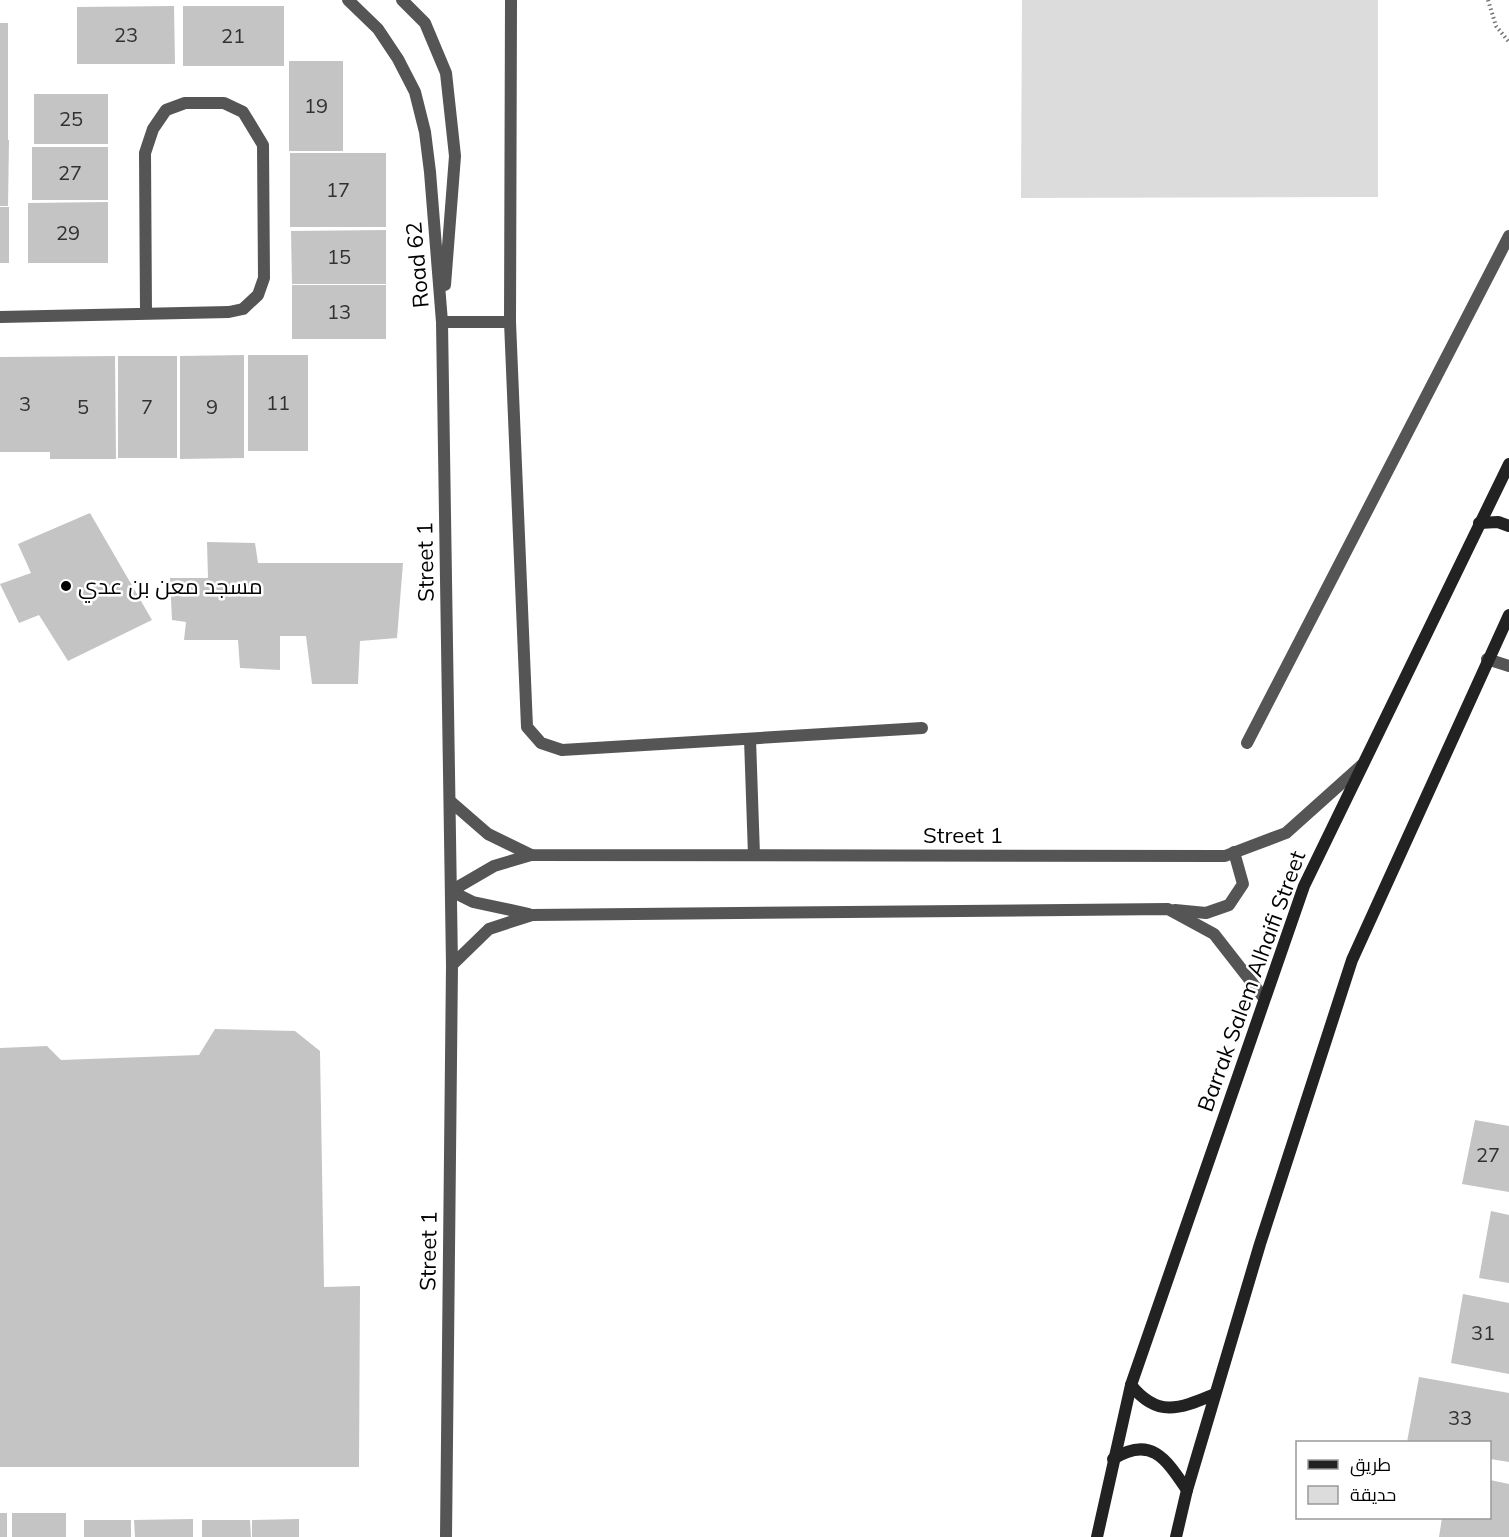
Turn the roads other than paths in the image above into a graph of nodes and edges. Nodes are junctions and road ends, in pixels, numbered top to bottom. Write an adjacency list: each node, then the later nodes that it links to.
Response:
1 (348, 0): 7 (street, Road 62)
2 (402, 0): 7 (street, Road 62)
3 (511, 0): 8 (street)
4 (1509, 236): 17 (street)
5 (146, 314): 5 (street); 6 (street)
6 (0, 317)
7 (442, 322): 8 (street); 19 (street, Street 1)
8 (510, 322): 16 (street)
9 (1509, 464): 10 (main road, Barrak Salem Alhaifi Street)
10 (1479, 522): 11 (main road); 18 (main road, Barrak Salem Alhaifi Street)
11 (1509, 526)
12 (1509, 615): 13 (main road)
13 (1487, 659): 14 (street); 29 (main road)
14 (1509, 666)
15 (922, 728): 16 (street)
16 (750, 739): 22 (street)
17 (1247, 743)
18 (1364, 764): 20 (street, Street 1); 27 (main road, Barrak Salem Alhaifi Street)
19 (450, 801): 21 (street, Street 1); 23 (street, Street 1)
20 (1234, 852): 22 (street, Street 1); 24 (street)
21 (531, 855): 22 (street, Street 1); 23 (street, Street 1)
22 (754, 855)
23 (451, 891): 25 (street); 26 (street, Street 1)
24 (1168, 909): 25 (street); 27 (street)
25 (532, 915): 26 (street)
26 (452, 965): 32 (street, Street 1)
27 (1264, 998): 28 (main road, Barrak Salem Alhaifi Street)
28 (1131, 1385): 29 (main road); 30 (main road, Barrak Salem Alhaifi Street)
29 (1215, 1394): 31 (main road)
30 (1113, 1459): 31 (main road); 33 (main road, Barrak Salem Alhaifi Street)
31 (1187, 1490): 34 (main road)
32 (447, 1537)
33 (1097, 1537)
34 (1176, 1537)

